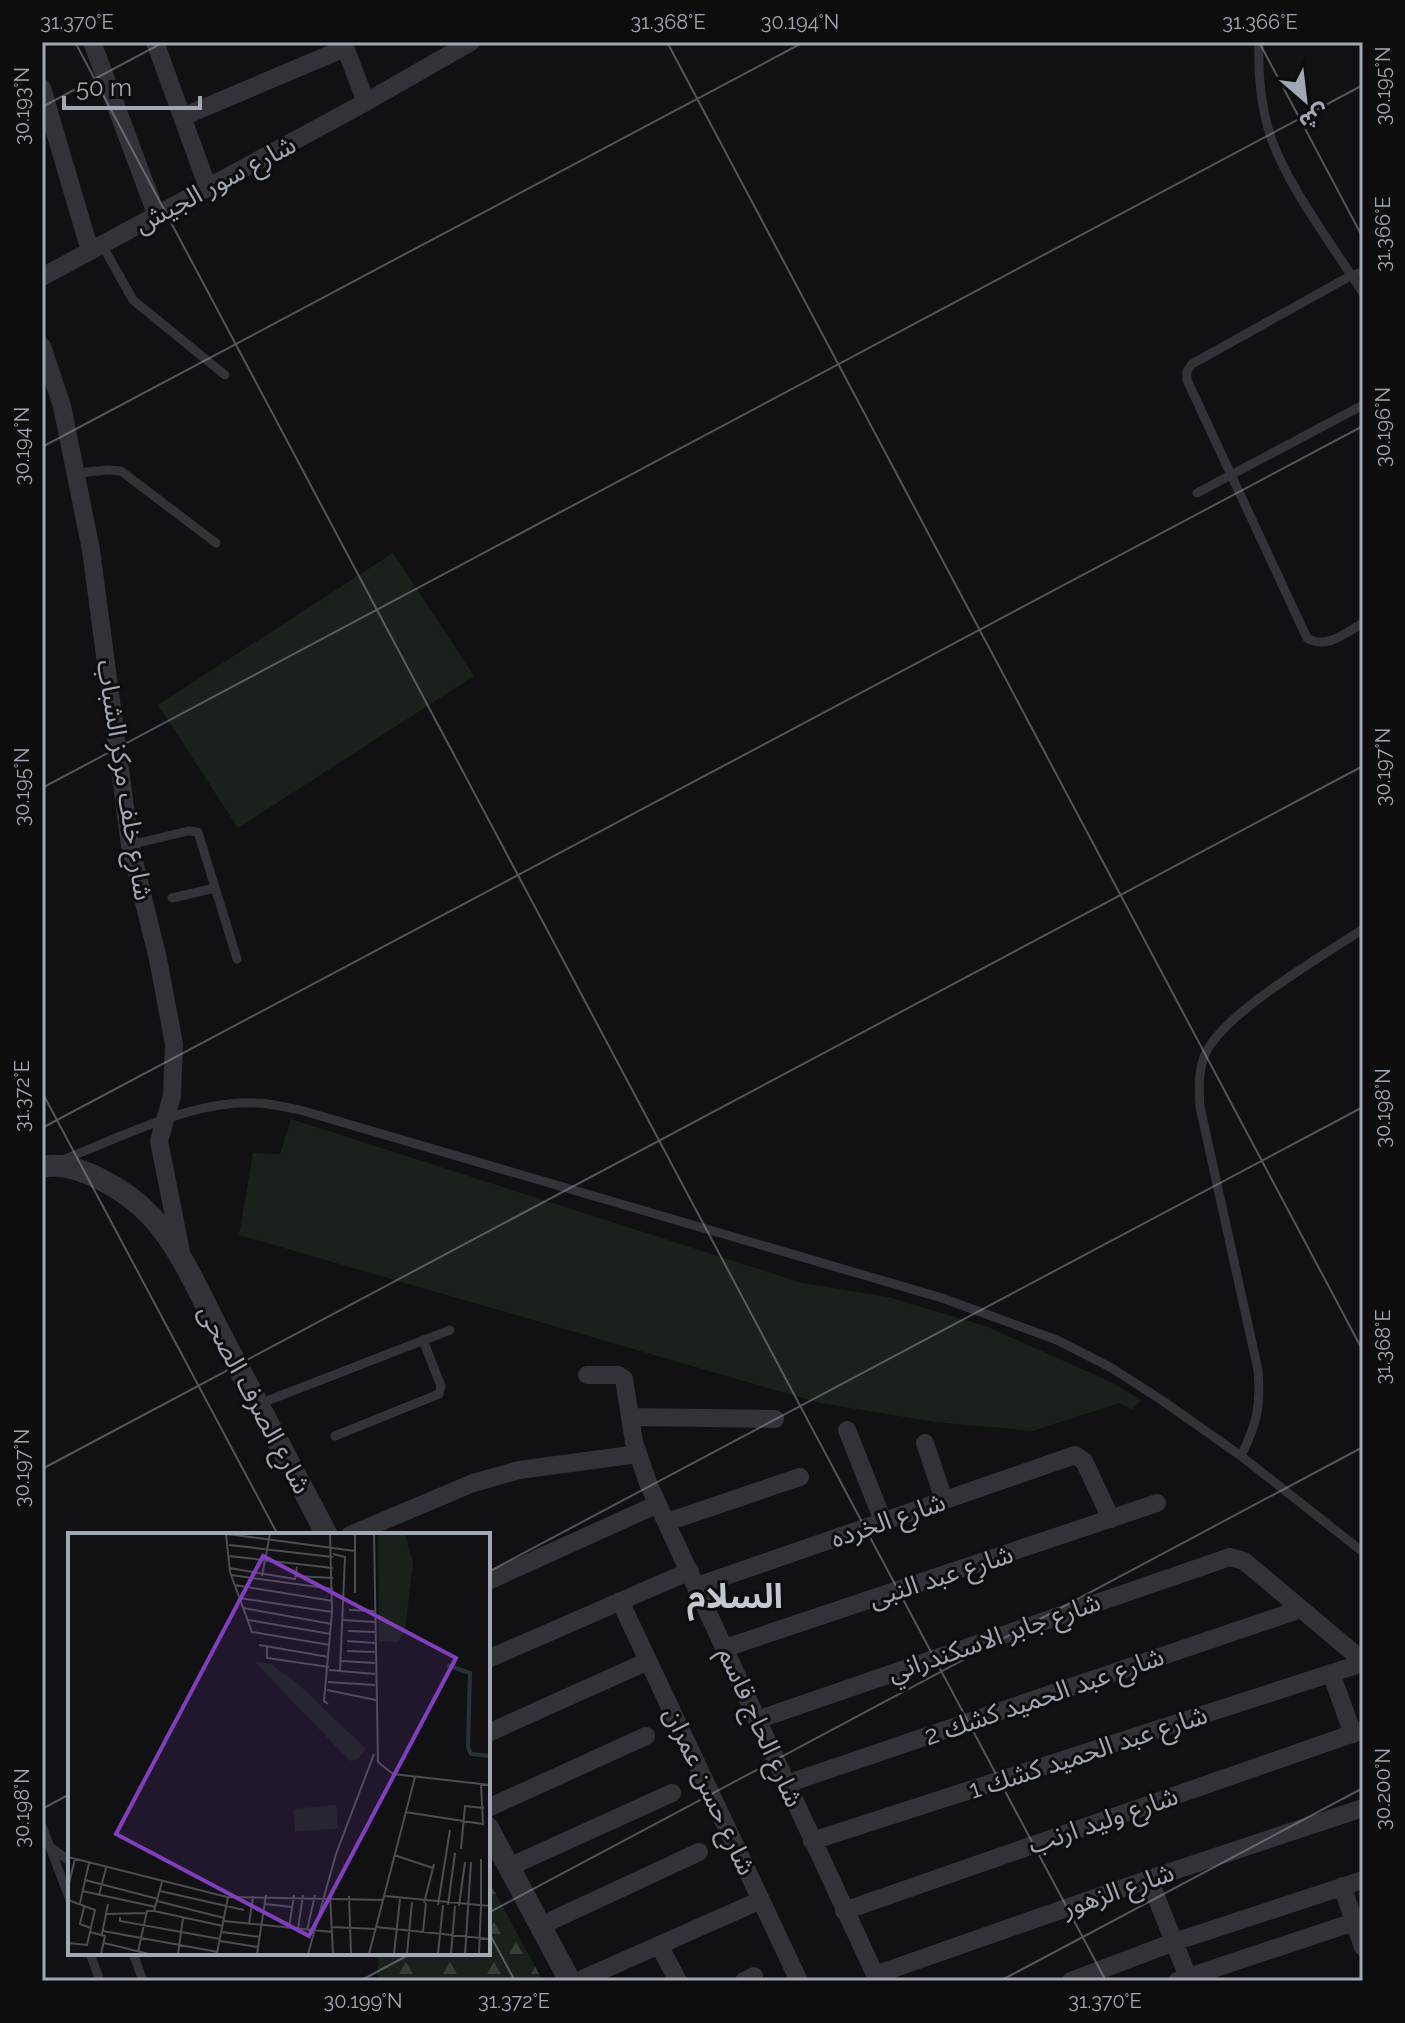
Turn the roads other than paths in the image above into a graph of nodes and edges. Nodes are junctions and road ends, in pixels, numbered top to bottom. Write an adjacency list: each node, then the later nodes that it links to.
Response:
1 (92, 42): 12 (street)
2 (155, 42): 10 (street)
3 (433, 42): 7 (street)
4 (471, 42): 7 (street, شارع سور الجيش)
5 (1259, 42): 15 (lane)
6 (344, 45): 9 (street); 10 (street)
7 (440, 60): 9 (street, شارع سور الجيش)
8 (42, 88): 13 (street)
9 (366, 102): 11 (street, شارع سور الجيش)
10 (182, 117): 11 (street)
11 (208, 188): 12 (street, شارع سور الجيش)
12 (157, 216): 13 (street, شارع سور الجيش)
13 (96, 248): 16 (street, شارع سور الجيش); 19 (lane)
14 (1363, 272): 15 (lane)
15 (1352, 275): 17 (lane); 22 (lane)
16 (42, 277)
17 (1363, 293)
18 (42, 346): 21 (street, شارع خلف مركز الشباب)
19 (225, 375)
20 (1363, 405): 22 (lane)
21 (77, 473): 24 (lane); 26 (street, شارع خلف مركز الشباب)
22 (1230, 475): 23 (lane); 25 (lane)
23 (1197, 493)
24 (216, 543)
25 (1363, 623)
26 (130, 845): 27 (lane); 31 (street, شارع خلف مركز الشباب)
27 (215, 888): 28 (lane); 30 (lane)
28 (172, 898)
29 (1363, 929): 44 (lane)
30 (237, 959)
31 (165, 1121): 32 (lane); 33 (street, شارع خلف مركز الشباب); 44 (lane)
32 (45, 1166): 33 (street, شارع الصرف الصحى)
33 (183, 1263): 37 (street, شارع الصرف الصحى)
34 (450, 1330): 35 (lane)
35 (423, 1340): 37 (lane); 41 (lane)
36 (587, 1375): 38 (street, شارع الحاج قاسم)
37 (258, 1404): 52 (street, شارع الصرف الصحى)
38 (630, 1417): 39 (street); 43 (street, شارع الحاج قاسم)
39 (775, 1419)
40 (847, 1430): 50 (street)
41 (335, 1436)
42 (925, 1443): 46 (street)
43 (638, 1454): 48 (street, شارع الحاج قاسم); 53 (street)
44 (1241, 1456): 54 (lane)
45 (800, 1477): 51 (street)
46 (944, 1500): 49 (street, شارع الخرده); 50 (street, شارع الخرده)
47 (1157, 1503): 49 (street, شارع عبد النبى)
48 (658, 1504): 51 (street, شارع الحاج قاسم); 56 (street)
49 (1111, 1519): 59 (street, شارع عبد النبى)
50 (883, 1521): 55 (street, شارع الخرده)
51 (667, 1522): 55 (street, شارع الحاج قاسم)
52 (326, 1533)
53 (355, 1533)
54 (1363, 1552)
55 (693, 1579): 57 (street, شارع الخرده); 59 (street, شارع الحاج قاسم)
56 (490, 1580)
57 (620, 1601): 60 (street, شارع الخرده); 61 (street, شارع حسن عمران)
58 (1301, 1609): 62 (street); 64 (street, شارع جابر الاسكندراني); 68 (street, شارع عبد الحميد كشك 2)
59 (725, 1648): 64 (street, شارع الحاج قاسم)
60 (490, 1658)
61 (648, 1661): 65 (street); 83 (street, شارع حسن عمران)
62 (1363, 1662): 63 (street, شارع عبد الحميد كشك 1)
63 (1331, 1673): 66 (street); 74 (street, شارع عبد الحميد كشك 1)
64 (757, 1720): 68 (street, شارع الحاج قاسم)
65 (490, 1732)
66 (1358, 1732): 84 (street, شارع وليد ارنب)
67 (646, 1736): 70 (street)
68 (786, 1784): 74 (street, شارع الحاج قاسم)
69 (672, 1793): 78 (street)
70 (490, 1807)
71 (1363, 1808): 79 (street, شارع الزهور)
72 (42, 1826): 75 (lane)
73 (490, 1832): 78 (street)
74 (812, 1841): 84 (street, شارع الحاج قاسم)
75 (50, 1847): 77 (lane); 82 (lane)
76 (699, 1852): 86 (street)
77 (68, 1860)
78 (509, 1867): 86 (street)
79 (1149, 1879): 87 (street); 92 (street, شارع الزهور)
80 (1363, 1880): 81 (street)
81 (1342, 1886): 85 (street); 87 (street)
82 (68, 1895)
83 (761, 1900): 88 (street); 99 (street, شارع حسن عمران)
84 (844, 1911): 92 (street, شارع الحاج قاسم)
85 (1359, 1920): 89 (street); 93 (street)
86 (540, 1926): 96 (street)
87 (1174, 1942): 93 (street); 100 (street)
88 (659, 1945): 97 (street); 98 (street)
89 (1363, 1947)
90 (91, 1955): 94 (lane)
91 (134, 1955): 95 (lane)
92 (876, 1978)
93 (1182, 1979)
94 (100, 1981)
95 (143, 1981)
96 (570, 1981)
97 (578, 1981)
98 (678, 1981)
99 (799, 1981)
100 (1071, 1981)

